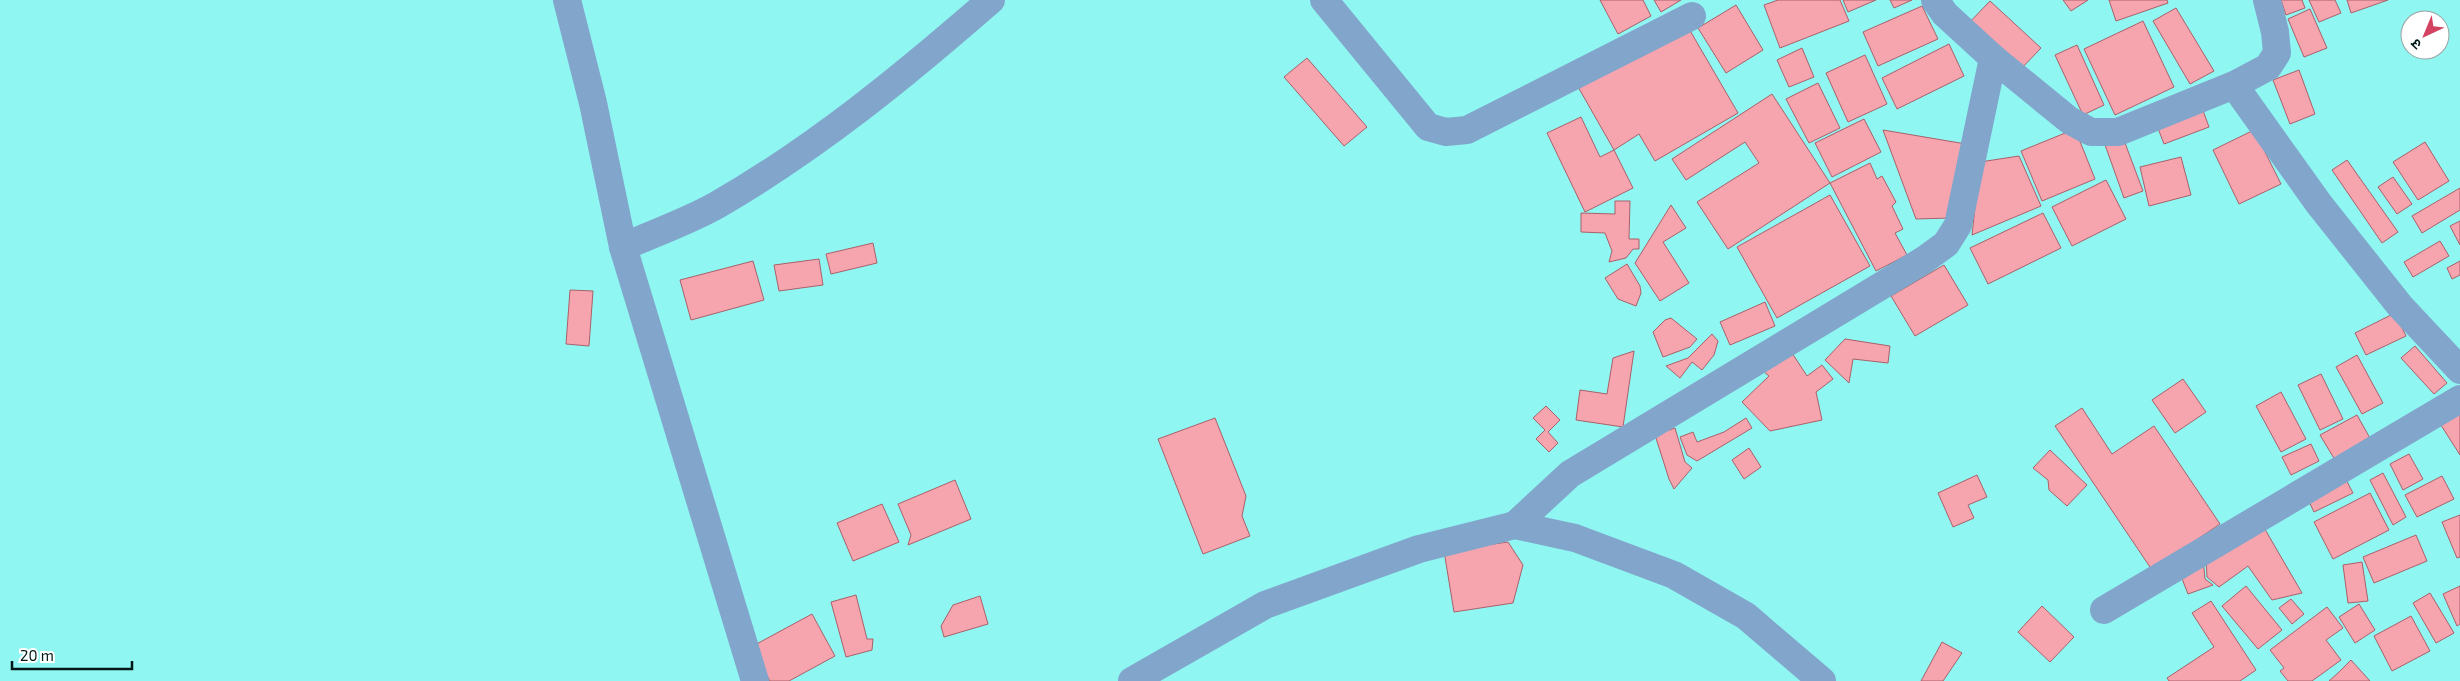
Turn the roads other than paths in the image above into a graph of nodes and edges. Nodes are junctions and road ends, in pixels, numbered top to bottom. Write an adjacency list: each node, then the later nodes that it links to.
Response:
1 (567, 0): 9 (street)
2 (991, 0): 9 (street)
3 (1324, 0): 6 (street)
4 (1934, 0): 7 (street)
5 (2267, 0): 8 (street)
6 (1692, 16)
7 (1993, 58): 8 (street); 12 (street)
8 (2234, 85): 10 (street)
9 (623, 247): 14 (street)
10 (2460, 370)
11 (2460, 399): 13 (street)
12 (1515, 525): 15 (street); 16 (street)
13 (2104, 610)
14 (755, 681)
15 (1132, 681)
16 (1822, 681)

